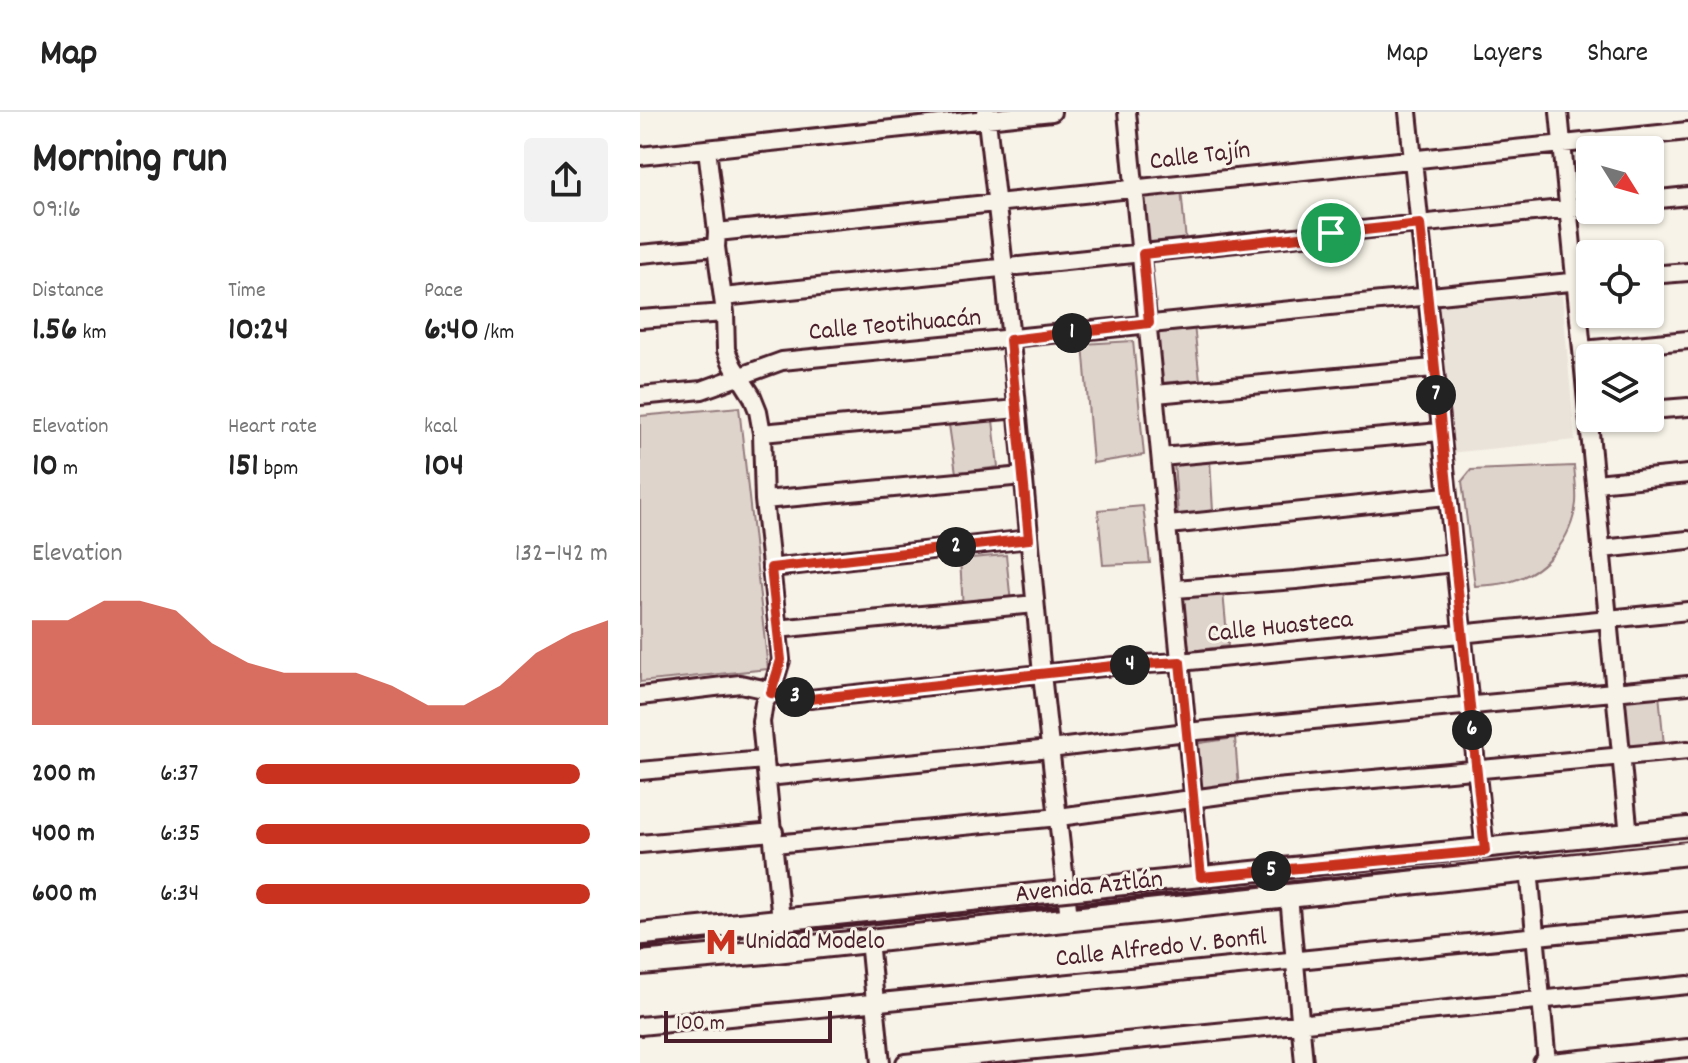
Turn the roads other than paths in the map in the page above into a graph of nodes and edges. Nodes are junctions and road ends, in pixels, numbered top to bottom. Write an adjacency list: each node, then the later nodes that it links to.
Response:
1 (1052, 112): 5 (street)
2 (1127, 112): 11 (street)
3 (1408, 112): 10 (street)
4 (1559, 112): 7 (street)
5 (986, 115): 8 (street); 14 (street)
6 (1688, 131): 7 (street, Calle Tajín)
7 (1563, 146): 10 (street, Calle Tajín); 16 (street)
8 (707, 149): 9 (street); 18 (street)
9 (640, 156)
10 (1413, 159): 11 (street, Calle Tajín); 17 (street)
11 (1136, 189): 14 (street, Calle Tajín); 21 (street)
12 (1688, 196): 13 (street)
13 (1664, 199)
14 (996, 203): 18 (street, Calle Tajín); 22 (street)
15 (1576, 207): 16 (street)
16 (1569, 208): 17 (street); 19 (street)
17 (1420, 224): 21 (street); 26 (street)
18 (717, 240): 20 (street, Calle Tajín); 27 (street)
19 (1576, 247)
20 (640, 254)
21 (1143, 254): 22 (street); 29 (street)
22 (1004, 267): 27 (street); 30 (street)
23 (1688, 272): 24 (street)
24 (1664, 274)
25 (1576, 282): 26 (street, Calle Teotihuacán)
26 (1426, 296): 29 (street, Calle Teotihuacán); 33 (street)
27 (724, 305): 28 (street); 34 (street)
28 (640, 319)
29 (1149, 323): 30 (street, Calle Teotihuacán); 35 (street)
30 (1010, 340): 34 (street, Calle Teotihuacán); 38 (street)
31 (1688, 340): 32 (street)
32 (1646, 344)
33 (1433, 368): 35 (street); 40 (street)
34 (739, 376): 36 (street, Calle Teotihuacán); 42 (street)
35 (1156, 394): 43 (street)
36 (640, 396)
37 (1688, 407): 39 (street)
38 (1017, 409): 42 (street); 45 (street)
39 (1664, 409)
40 (1440, 432): 43 (street); 47 (street)
41 (1592, 432): 46 (street)
42 (762, 433): 48 (street)
43 (1161, 457): 49 (street)
44 (1688, 474): 46 (street)
45 (1023, 476): 48 (street); 50 (street)
46 (1596, 483): 52 (street)
47 (1446, 496): 49 (street); 53 (street)
48 (764, 500): 54 (street)
49 (1169, 525): 55 (street)
50 (1029, 539): 54 (street); 56 (street)
51 (1688, 540): 52 (street)
52 (1602, 549): 58 (street)
53 (1454, 563): 55 (street); 60 (street)
54 (771, 568): 59 (street)
55 (1175, 589): 61 (street)
56 (1035, 604): 59 (street); 62 (street)
57 (1688, 611): 58 (street, Calle Huasteca)
58 (1608, 619): 60 (street, Calle Huasteca); 64 (street)
59 (777, 629): 65 (street)
60 (1461, 632): 61 (street, Calle Huasteca); 67 (street)
61 (1180, 662): 62 (street, Calle Huasteca); 68 (street)
62 (1042, 674): 65 (street, Calle Huasteca); 69 (street)
63 (1688, 685): 64 (street)
64 (1616, 691): 67 (street); 71 (street)
65 (771, 693): 66 (street, Calle Huasteca); 72 (street)
66 (640, 696)
67 (1469, 705): 68 (street); 73 (street)
68 (1186, 732): 69 (street); 76 (street)
69 (1050, 749): 75 (street); 77 (street)
70 (1688, 750): 71 (street)
71 (1621, 756): 73 (street); 79 (street)
72 (764, 760): 74 (street); 75 (street)
73 (1477, 769): 76 (street); 82 (street)
74 (640, 771)
75 (767, 777): 80 (street)
76 (1192, 797): 77 (street); 85 (street)
77 (1059, 817): 80 (street); 86 (street)
78 (1688, 829): 79 (main road, Avenida Aztlán)
79 (1629, 836): 82 (main road, Avenida Aztlán)
80 (774, 838): 81 (street); 89 (street)
81 (640, 844)
82 (1485, 851): 85 (main road, Avenida Aztlán)
83 (1688, 853): 84 (main road, Avenida Aztlán)
84 (1529, 869): 87 (main road, Avenida Aztlán); 92 (street)
85 (1201, 877): 86 (main road, Avenida Aztlán)
86 (1066, 892): 88 (street); 89 (main road, Avenida Aztlán)
87 (1289, 896): 88 (main road, Avenida Aztlán); 94 (street)
88 (1069, 918): 93 (main road, Avenida Aztlán)
89 (781, 920): 91 (main road, Avenida Aztlán)
90 (1688, 921): 92 (street, Calle Alfredo V. Bonfil)
91 (640, 935)
92 (1535, 936): 94 (street, Calle Alfredo V. Bonfil); 97 (street)
93 (869, 940): 95 (main road, Avenida Aztlán); 98 (street)
94 (1294, 959): 98 (street, Calle Alfredo V. Bonfil); 99 (street)
95 (640, 963)
96 (1688, 985): 97 (street)
97 (1541, 1000): 99 (street); 105 (street)
98 (875, 1003): 100 (street, Calle Alfredo V. Bonfil); 102 (street)
99 (1300, 1023): 103 (street); 104 (street)
100 (640, 1026)
101 (1688, 1048): 105 (street)
102 (881, 1063)
103 (905, 1063)
104 (1304, 1063)
105 (1545, 1063)

